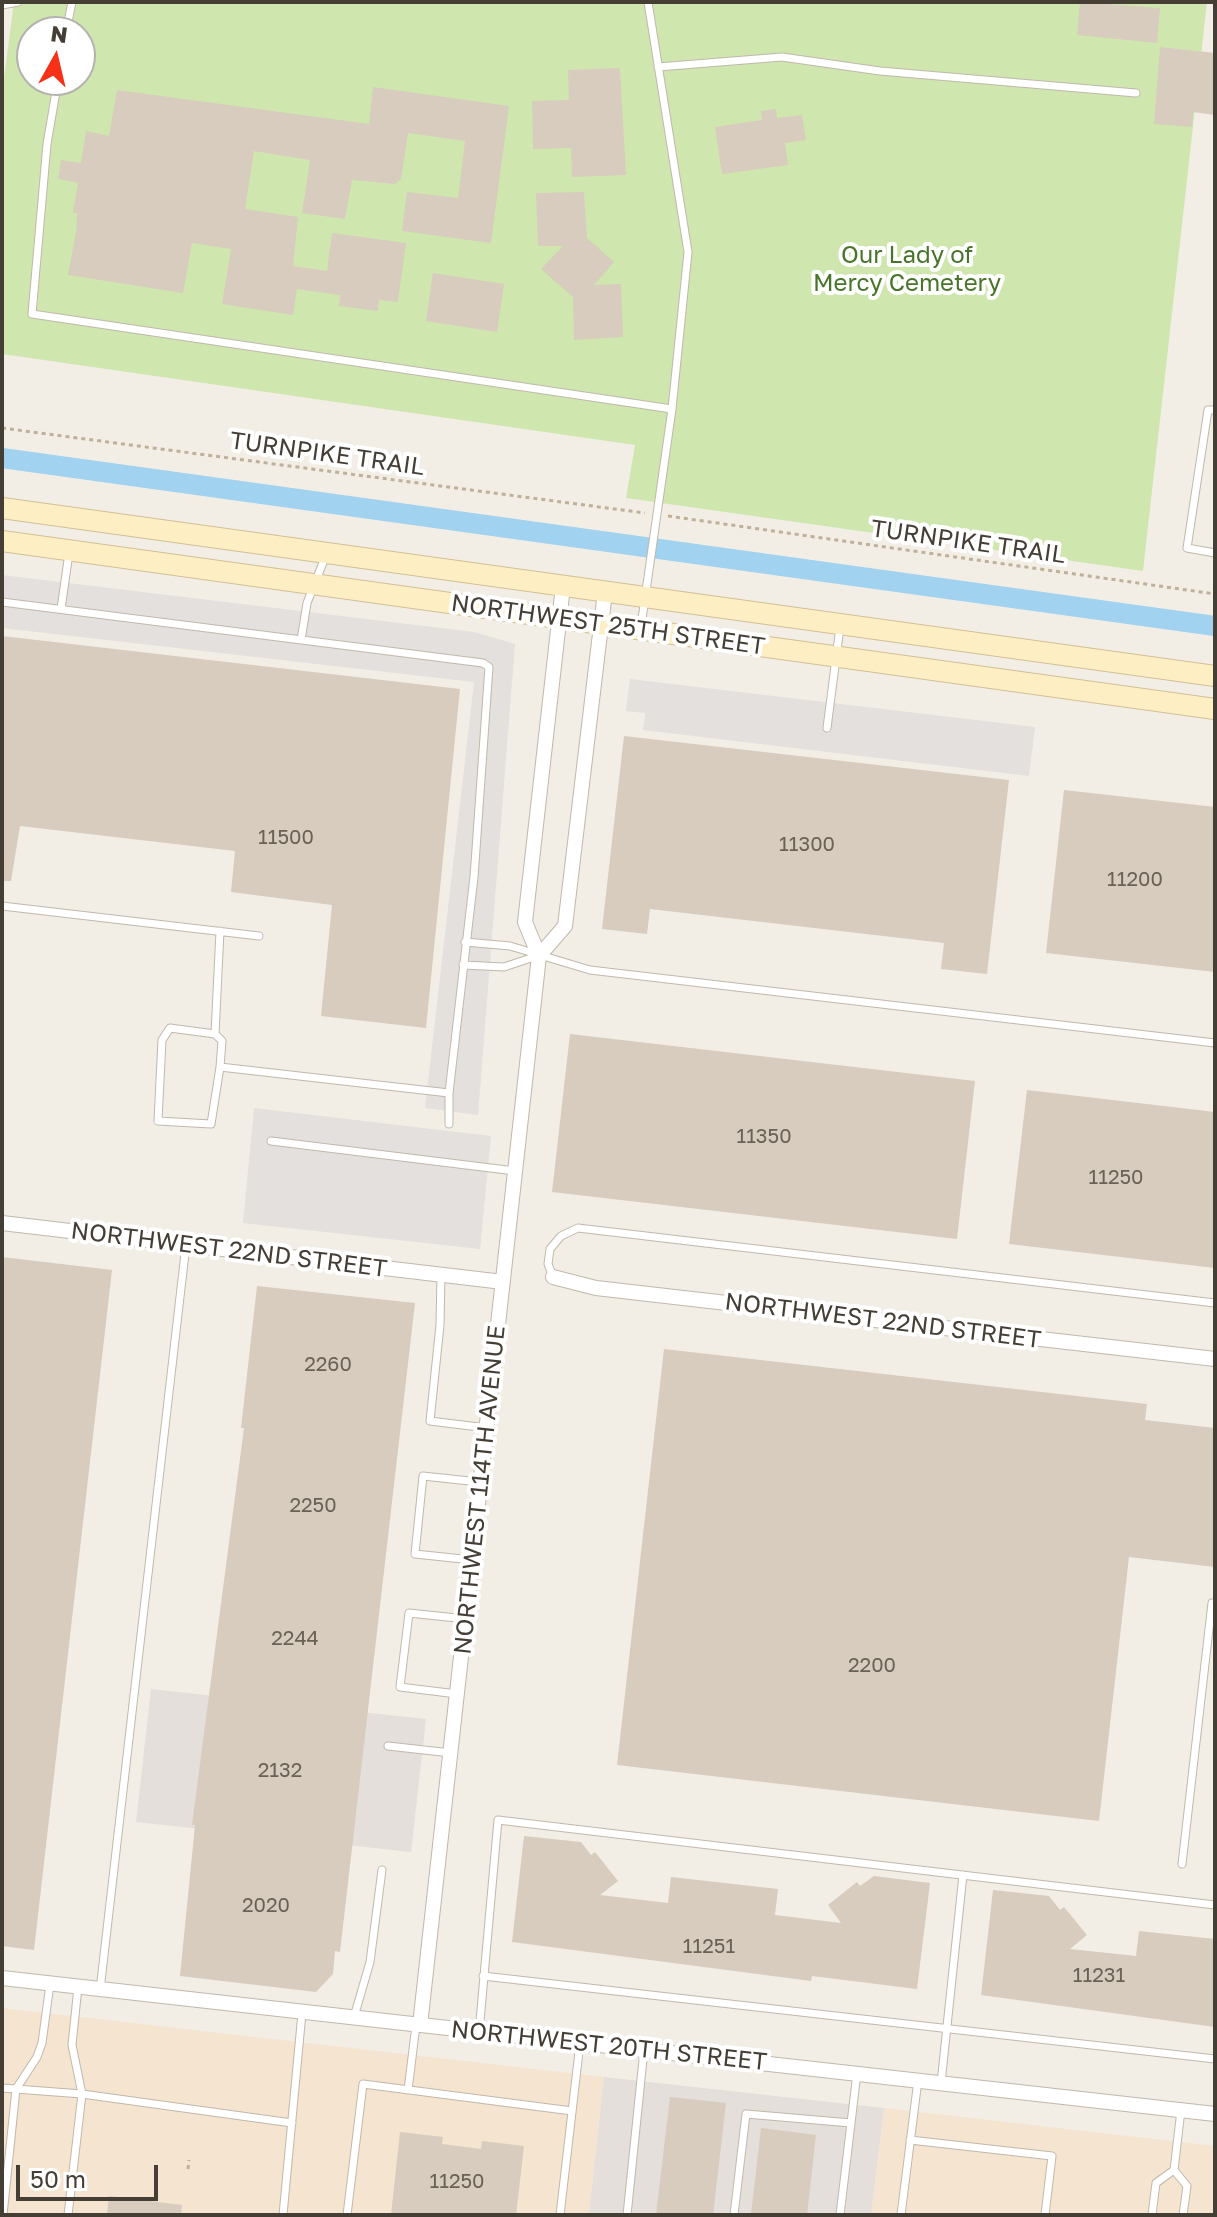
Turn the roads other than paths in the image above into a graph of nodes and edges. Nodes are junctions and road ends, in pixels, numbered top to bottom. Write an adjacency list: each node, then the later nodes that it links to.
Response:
1 (18, 2): 3 (lane)
2 (648, 2): 4 (lane)
3 (2, 5)
4 (658, 67): 5 (lane); 7 (lane)
5 (1136, 93)
6 (55, 96): 7 (lane)
7 (672, 409): 17 (lane)
8 (1215, 410): 13 (lane)
9 (2, 508): 12 (main road, NORTHWEST 25TH STREET)
10 (2, 541): 11 (main road, NORTHWEST 25TH STREET)
11 (69, 550): 14 (main road, NORTHWEST 25TH STREET); 19 (lane)
12 (327, 553): 14 (lane); 15 (main road, NORTHWEST 25TH STREET)
13 (1215, 553)
14 (314, 584): 20 (main road, NORTHWEST 25TH STREET); 24 (lane)
15 (563, 586): 16 (main road, NORTHWEST 25TH STREET); 20 (street, NORTHWEST 114TH AVENUE)
16 (605, 592): 17 (main road, NORTHWEST 25TH STREET); 21 (street)
17 (646, 598): 22 (main road, NORTHWEST 25TH STREET); 23 (lane)
18 (2, 602): 19 (lane)
19 (61, 609): 24 (lane)
20 (560, 618): 21 (main road, NORTHWEST 25TH STREET); 33 (street, NORTHWEST 114TH AVENUE)
21 (601, 624): 23 (main road, NORTHWEST 25TH STREET); 33 (street)
22 (840, 624): 25 (lane); 26 (main road, NORTHWEST 25TH STREET)
23 (641, 630): 25 (main road, NORTHWEST 25TH STREET)
24 (301, 640): 32 (lane)
25 (836, 657): 27 (main road, NORTHWEST 25TH STREET); 28 (lane)
26 (1215, 676)
27 (1215, 709)
28 (827, 728)
29 (2, 906): 30 (lane)
30 (220, 931): 31 (lane); 35 (lane)
31 (259, 936)
32 (465, 942): 33 (lane); 34 (lane)
33 (539, 956): 34 (lane); 36 (lane); 41 (street, NORTHWEST 114TH AVENUE)
34 (463, 965): 38 (lane)
35 (215, 1034): 37 (lane); 37 (lane)
36 (1215, 1043)
37 (220, 1067): 38 (lane)
38 (449, 1093): 39 (lane)
39 (449, 1124)
40 (271, 1141): 41 (lane)
41 (515, 1171): 46 (street, NORTHWEST 114TH AVENUE)
42 (2, 1223): 43 (street, NORTHWEST 22ND STREET)
43 (186, 1244): 44 (street, NORTHWEST 22ND STREET); 65 (lane)
44 (441, 1275): 46 (street, NORTHWEST 22ND STREET); 49 (lane)
45 (553, 1277): 47 (lane); 48 (street, NORTHWEST 22ND STREET)
46 (503, 1282): 49 (street, NORTHWEST 114TH AVENUE)
47 (1215, 1303)
48 (1215, 1359)
49 (487, 1428): 50 (street, NORTHWEST 114TH AVENUE)
50 (482, 1482): 51 (street, NORTHWEST 114TH AVENUE); 51 (lane)
51 (473, 1560): 53 (street, NORTHWEST 114TH AVENUE)
52 (1215, 1603): 57 (lane)
53 (466, 1619): 54 (street, NORTHWEST 114TH AVENUE); 54 (lane)
54 (457, 1694): 56 (street, NORTHWEST 114TH AVENUE)
55 (388, 1746): 56 (lane)
56 (451, 1753): 68 (street, NORTHWEST 114TH AVENUE)
57 (1182, 1864)
58 (382, 1870): 67 (lane)
59 (963, 1875): 60 (lane); 61 (lane); 69 (lane)
60 (1215, 1905)
61 (483, 1976): 69 (lane); 70 (lane)
62 (2, 1978): 63 (street, NORTHWEST 20TH STREET)
63 (50, 1984): 64 (street, NORTHWEST 20TH STREET); 78 (lane)
64 (78, 1987): 65 (street, NORTHWEST 20TH STREET); 80 (lane)
65 (100, 1990): 66 (street, NORTHWEST 20TH STREET)
66 (302, 2013): 67 (street, NORTHWEST 20TH STREET); 84 (lane)
67 (354, 2019): 68 (street, NORTHWEST 20TH STREET)
68 (418, 2025): 70 (street, NORTHWEST 20TH STREET); 79 (lane)
69 (946, 2029): 73 (lane); 76 (lane)
70 (479, 2032): 71 (street, NORTHWEST 20TH STREET)
71 (580, 2043): 72 (street, NORTHWEST 20TH STREET); 82 (lane)
72 (644, 2050): 74 (street, NORTHWEST 20TH STREET); 93 (lane)
73 (1215, 2059)
74 (857, 2073): 75 (street, NORTHWEST 20TH STREET); 85 (lane)
75 (918, 2080): 76 (street, NORTHWEST 20TH STREET); 86 (lane)
76 (941, 2083): 81 (street, NORTHWEST 20TH STREET)
77 (2, 2088): 78 (lane)
78 (16, 2089): 80 (lane); 88 (lane)
79 (408, 2090): 82 (lane); 91 (lane)
80 (82, 2094): 84 (lane); 89 (lane)
81 (1181, 2110): 83 (street, NORTHWEST 20TH STREET); 87 (lane)
82 (572, 2111): 92 (lane)
83 (1215, 2114)
84 (292, 2123): 90 (lane)
85 (851, 2123): 94 (lane); 95 (lane)
86 (910, 2140): 96 (lane); 97 (lane)
87 (1174, 2170): 98 (lane); 99 (lane)
88 (3, 2215)
89 (68, 2215)
90 (283, 2215)
91 (347, 2215)
92 (560, 2215)
93 (627, 2215)
94 (734, 2215)
95 (840, 2215)
96 (901, 2215)
97 (1045, 2215)
98 (1152, 2215)
99 (1183, 2215)

